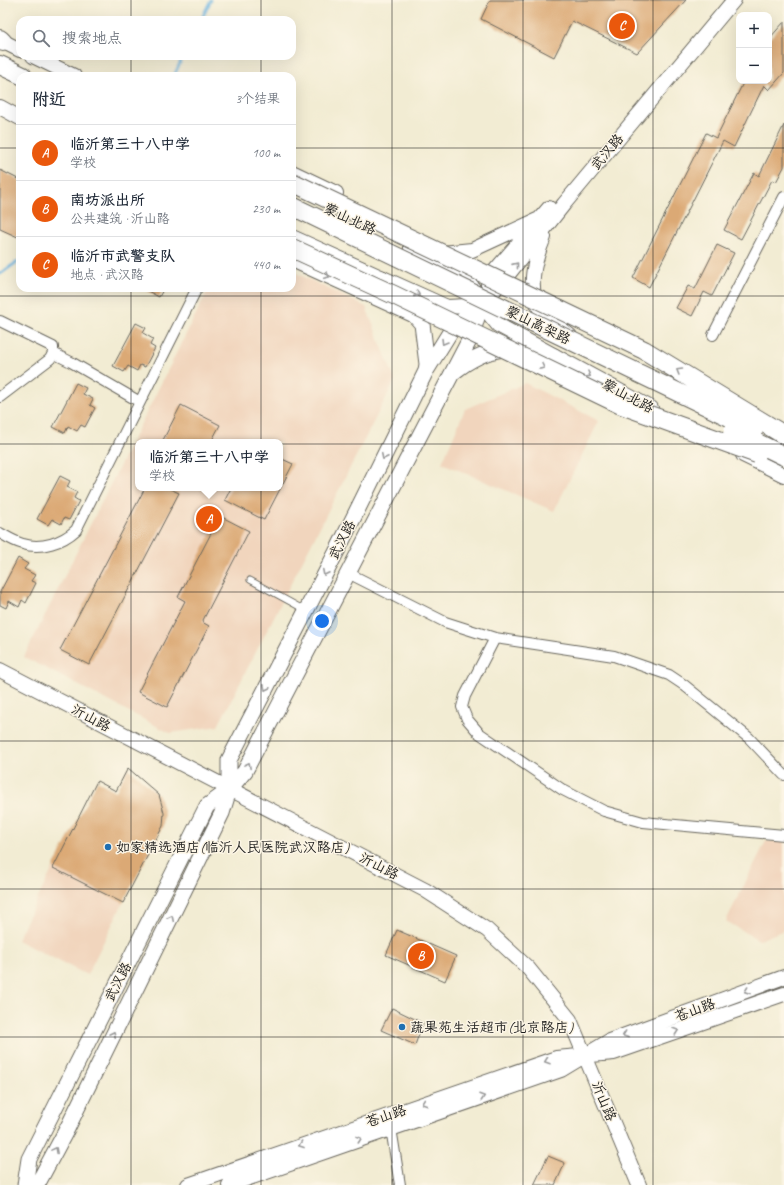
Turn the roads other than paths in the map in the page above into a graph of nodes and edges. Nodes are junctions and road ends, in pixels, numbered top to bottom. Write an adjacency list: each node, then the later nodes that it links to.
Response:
1 (721, 0): 19 (main road, 武汉路)
2 (734, 0): 19 (main road, 武汉路)
3 (1, 40): 4 (main road)
4 (16, 48)
5 (41, 60): 7 (main road)
6 (0, 65): 8 (highway)
7 (66, 72)
8 (16, 73)
9 (0, 79): 10 (highway)
10 (16, 86)
11 (0, 107): 12 (main road)
12 (16, 116)
13 (296, 174): 22 (main road)
14 (296, 184): 38 (highway, one-way to 14, bridge)
15 (296, 194): 23 (main road, 蒙山北路)
16 (784, 197): 30 (street)
17 (296, 208): 39 (highway, 蒙山高架路, bridge)
18 (296, 221): 40 (highway, 蒙山高架路, bridge)
19 (545, 221): 22 (main road); 27 (main road, 武汉路); 31 (main road)
20 (296, 239): 25 (main road, 蒙山北路)
21 (296, 250): 41 (highway, one-way to 41, bridge)
22 (459, 252): 23 (main road)
23 (420, 253): 27 (main road, 蒙山北路)
24 (296, 262): 28 (main road, one-way to 28)
25 (382, 278): 27 (main road, 蒙山北路, one-way to 27); 28 (main road)
26 (195, 292): 37 (street)
27 (481, 304): 31 (main road, 蒙山北路); 33 (main road, 蒙山北路); 34 (main road, 武汉路, one-way to 34); 35 (main road, 武汉路)
28 (417, 317): 34 (main road)
29 (0, 321): 32 (street)
30 (713, 335)
31 (570, 336): 38 (main road, 蒙山北路)
32 (53, 353): 36 (street); 37 (street)
33 (554, 356): 35 (main road); 42 (main road, 蒙山北路, one-way to 42)
34 (426, 371): 46 (main road, 武汉路, one-way to 46)
35 (452, 374): 44 (main road, 武汉路)
36 (0, 397)
37 (140, 402): 43 (street)
38 (784, 435)
39 (784, 443)
40 (784, 456)
41 (784, 464)
42 (784, 475)
43 (0, 533)
44 (348, 573): 47 (street); 50 (main road, 武汉路, one-way to 44)
45 (250, 580): 46 (lane)
46 (306, 610): 50 (main road, 武汉路, one-way to 50)
47 (495, 638): 49 (street); 51 (street)
48 (0, 670): 50 (main road, 沂山路)
49 (784, 775)
50 (229, 790): 54 (main road, 沂山路); 56 (main road, 武汉路); 57 (main road, 武汉路, one-way to 50)
51 (784, 835)
52 (784, 977): 54 (main road, 苍山路, one-way to 54)
53 (784, 994): 54 (main road, 苍山路, one-way to 53)
54 (585, 1054): 55 (main road, 苍山路, one-way to 54); 58 (main road, 苍山路, one-way to 58); 61 (main road, 沂山路)
55 (391, 1128): 59 (main road, 苍山路, one-way to 55); 60 (street)
56 (25, 1185)
57 (37, 1185)
58 (188, 1185)
59 (230, 1185)
60 (400, 1185)
61 (639, 1185)

